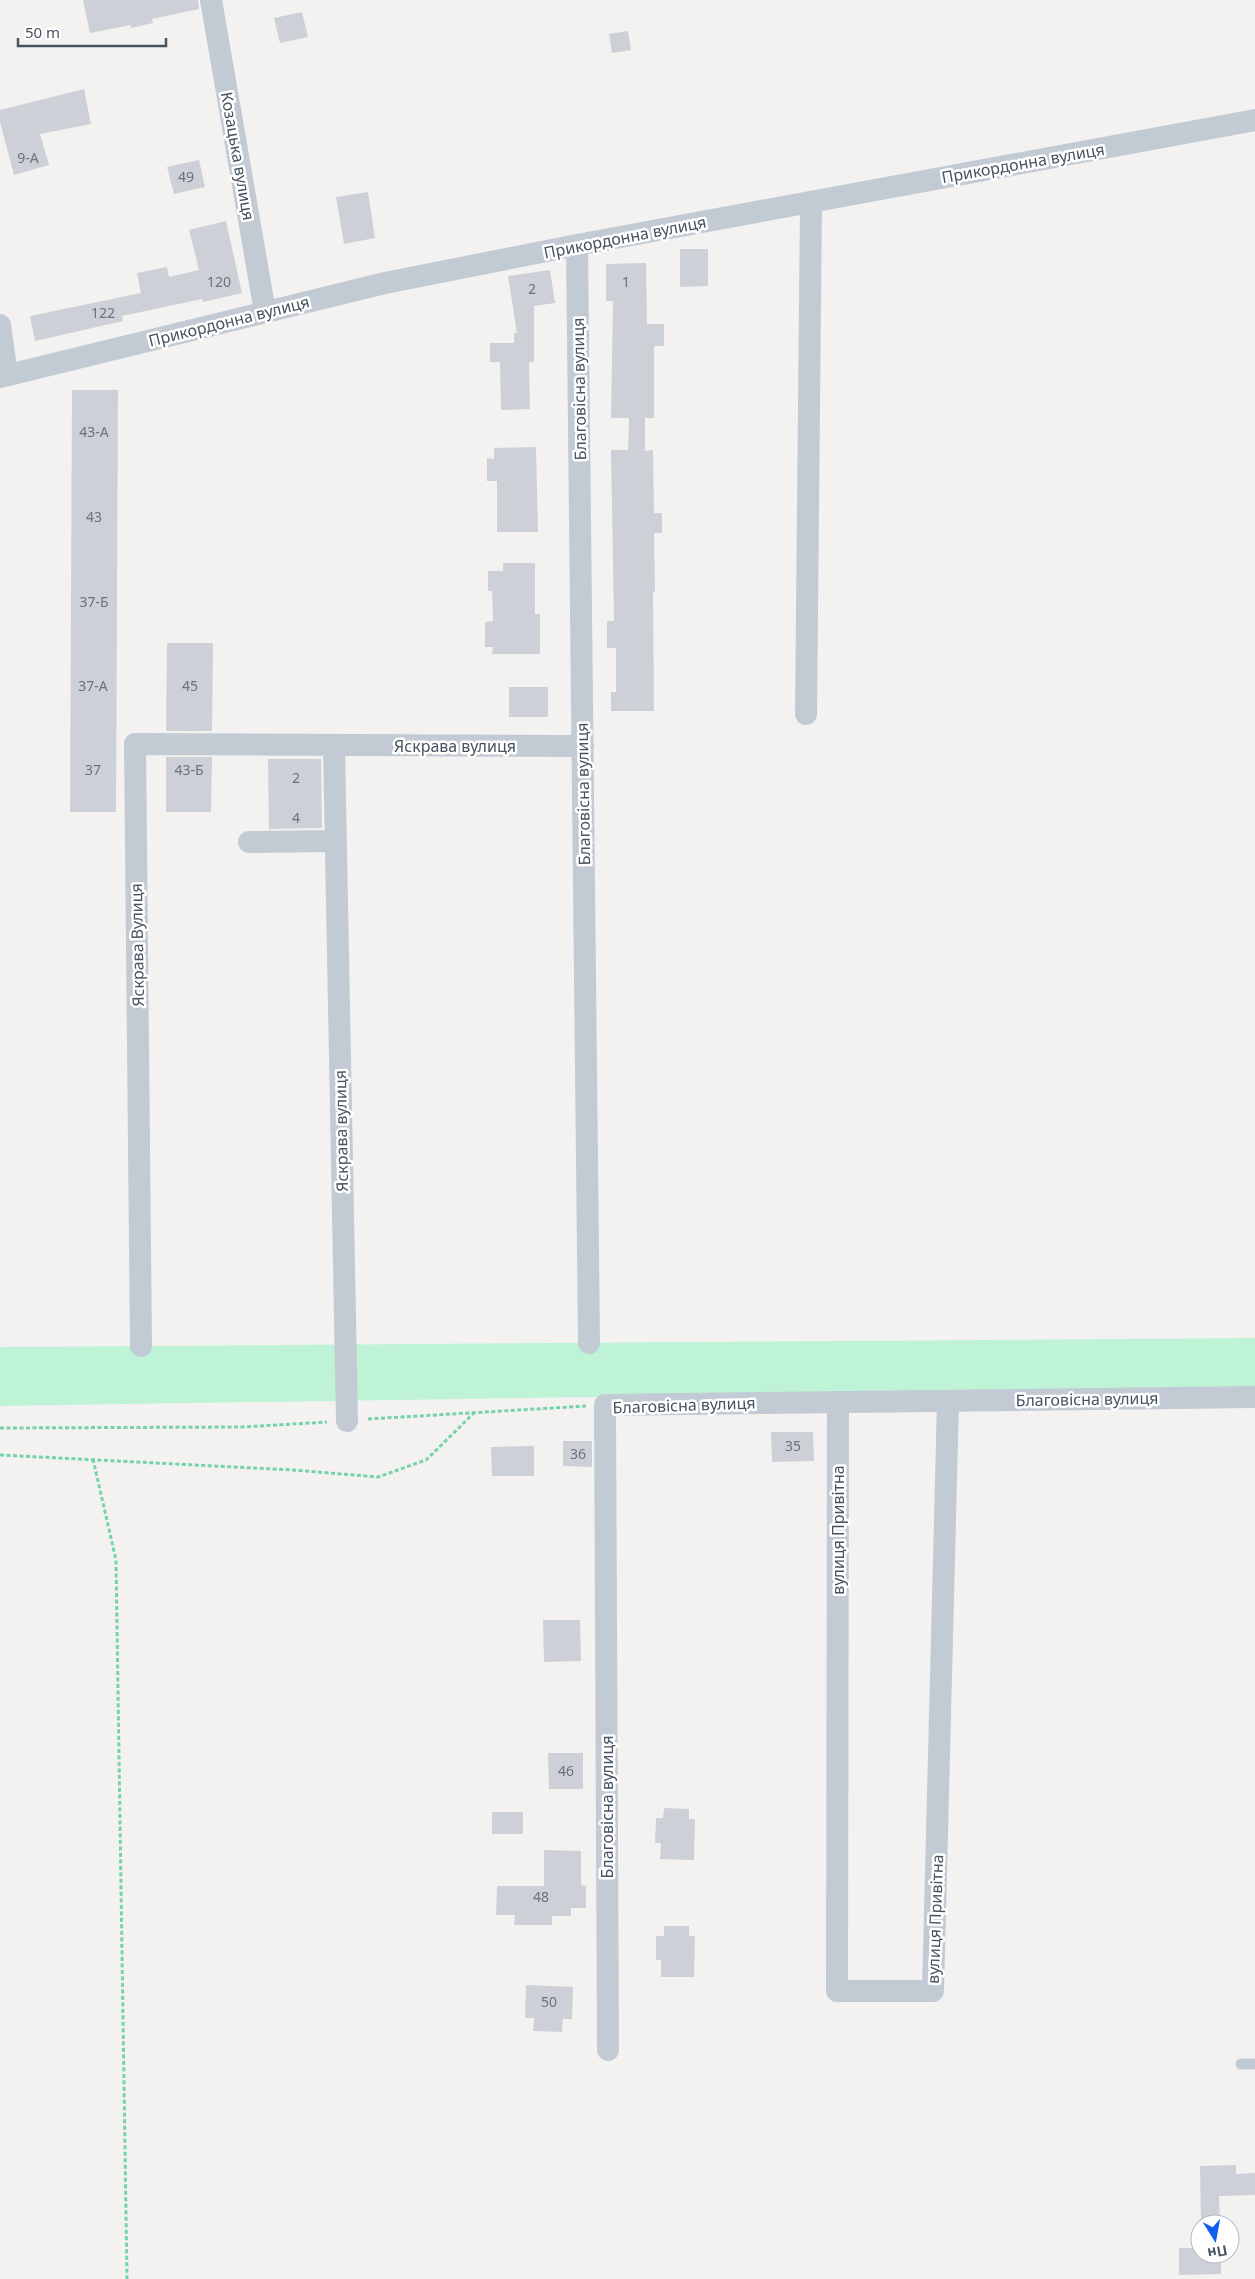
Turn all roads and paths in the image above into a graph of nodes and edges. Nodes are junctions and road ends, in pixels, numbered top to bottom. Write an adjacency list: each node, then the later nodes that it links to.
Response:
1 (211, 0): 5 (street, Козацька вулиця)
2 (1255, 120): 3 (street, Прикордонна вулиця)
3 (811, 202): 4 (street, Прикордонна вулиця); 8 (street)
4 (577, 246): 5 (street, Прикордонна вулиця); 10 (street, Благовісна вулиця)
5 (265, 312): 7 (street, Прикордонна вулиця)
6 (0, 325): 7 (street)
7 (4, 376)
8 (806, 714)
9 (334, 746): 10 (street, Яскрава вулиця); 11 (street, Яскрава вулиця); 14 (street, Яскрава Вулиця)
10 (583, 746): 13 (street, Благовісна вулиця)
11 (336, 841): 12 (street); 20 (street, Яскрава вулиця)
12 (249, 842)
13 (589, 1343)
14 (141, 1346)
15 (1255, 1396): 16 (street, Благовісна вулиця)
16 (948, 1400): 17 (street, Благовісна вулиця); 17 (street, вулиця Привітна)
17 (838, 1402): 18 (street, Благовісна вулиця)
18 (605, 1405): 19 (path); 24 (street, Благовісна вулиця)
19 (474, 1413): 20 (path); 23 (path)
20 (346, 1421): 21 (path)
21 (0, 1428)
22 (0, 1455): 23 (path)
23 (94, 1459): 27 (path)
24 (608, 2050)
25 (1241, 2064): 26 (lane)
26 (1255, 2064)
27 (127, 2279)

